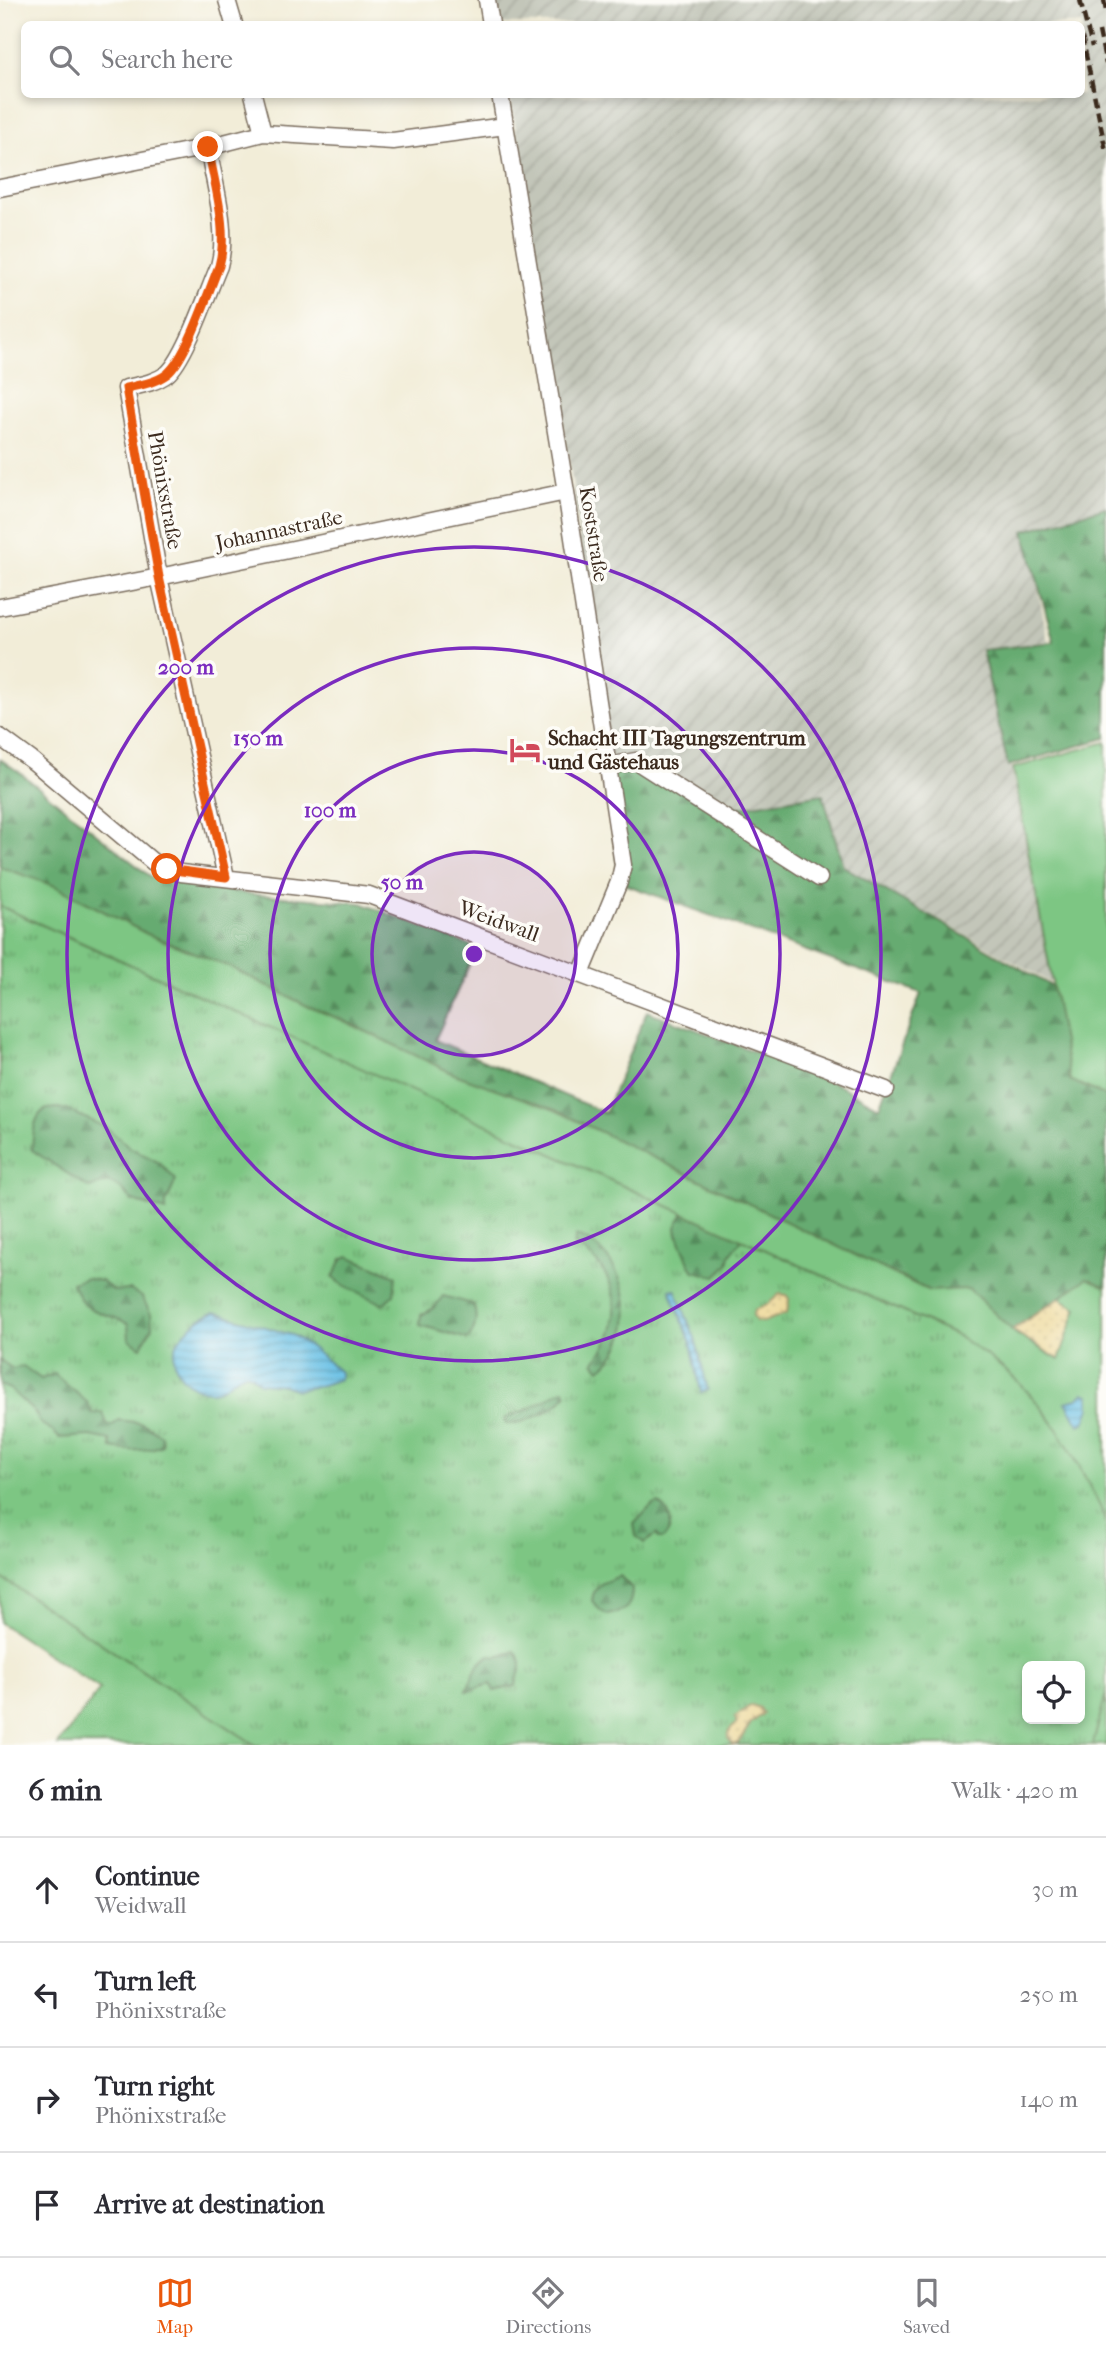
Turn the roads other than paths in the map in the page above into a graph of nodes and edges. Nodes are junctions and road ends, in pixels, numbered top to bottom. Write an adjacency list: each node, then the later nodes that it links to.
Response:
1 (227, 0): 3 (street)
2 (487, 0): 4 (street)
3 (233, 21)
4 (490, 21)
5 (254, 98): 8 (street)
6 (501, 98): 7 (street, Koststraße)
7 (505, 126): 8 (street); 11 (street, Koststraße)
8 (263, 133): 9 (street)
9 (208, 147): 10 (street); 12 (street, Phönixstraße)
10 (0, 188)
11 (566, 492): 12 (street, Johannastraße); 15 (street, Koststraße)
12 (159, 577): 13 (street, Johannastraße); 16 (street, Phönixstraße)
13 (0, 607)
14 (0, 737): 16 (street, Weidwall)
15 (608, 766): 17 (street); 18 (street, Koststraße)
16 (226, 877): 18 (street, Weidwall)
17 (819, 878)
18 (581, 974): 19 (street, Weidwall)
19 (886, 1090)

